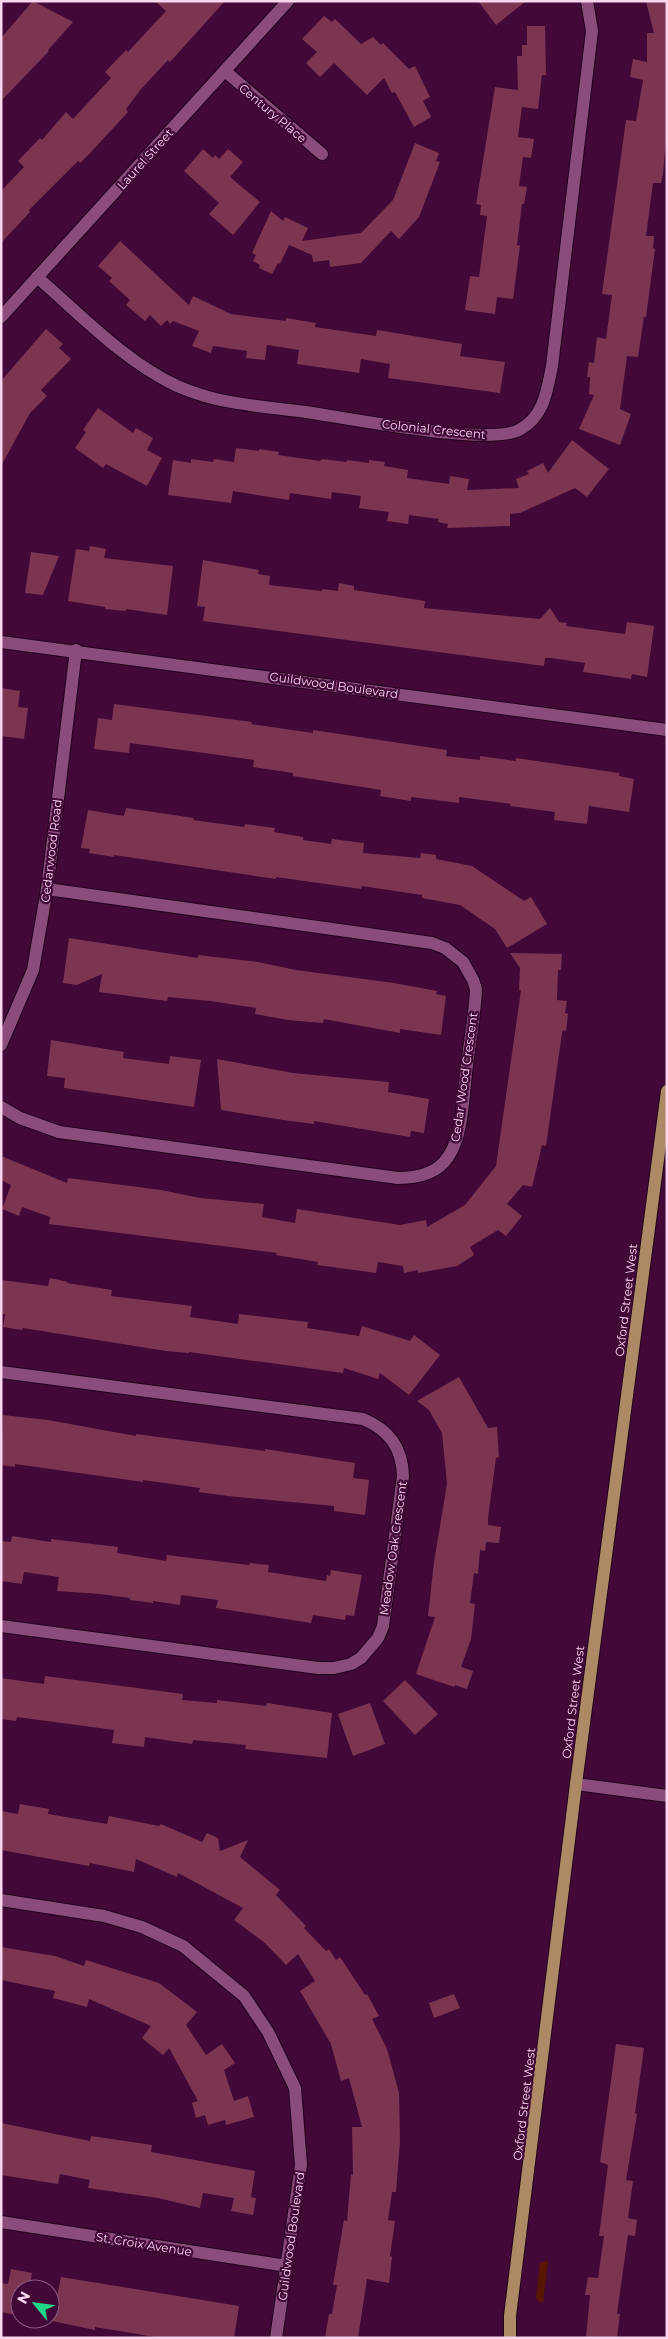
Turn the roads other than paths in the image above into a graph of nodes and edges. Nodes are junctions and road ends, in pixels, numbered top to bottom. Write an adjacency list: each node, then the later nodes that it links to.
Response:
1 (288, 1): 3 (street, Laurel Street)
2 (587, 1): 5 (street, Colonial Crescent)
3 (225, 72): 4 (street, Century Place); 5 (street, Laurel Street)
4 (322, 154)
5 (37, 277): 6 (street, Laurel Street)
6 (1, 317)
7 (1, 642): 8 (street, Guildwood Boulevard)
8 (76, 650): 9 (street, Guildwood Boulevard); 10 (street, Cedarwood Road)
9 (667, 730)
10 (47, 889): 11 (street, Cedarwood Road); 13 (street, Cedar Wood Crescent)
11 (1, 1045)
12 (667, 1091): 16 (main road, Oxford Street West)
13 (1, 1107)
14 (1, 1372): 15 (street, Meadow Oak Crescent)
15 (1, 1626)
16 (576, 1784): 17 (street); 21 (main road, Oxford Street West)
17 (667, 1796)
18 (1, 1900): 20 (street, Guildwood Boulevard)
19 (1, 2222): 20 (street, St. Croix Avenue)
20 (287, 2266): 22 (street, Guildwood Boulevard)
21 (510, 2316): 23 (main road, Oxford Street West); 24 (main road, Oxford Street West)
22 (276, 2338)
23 (502, 2338)
24 (510, 2338)

